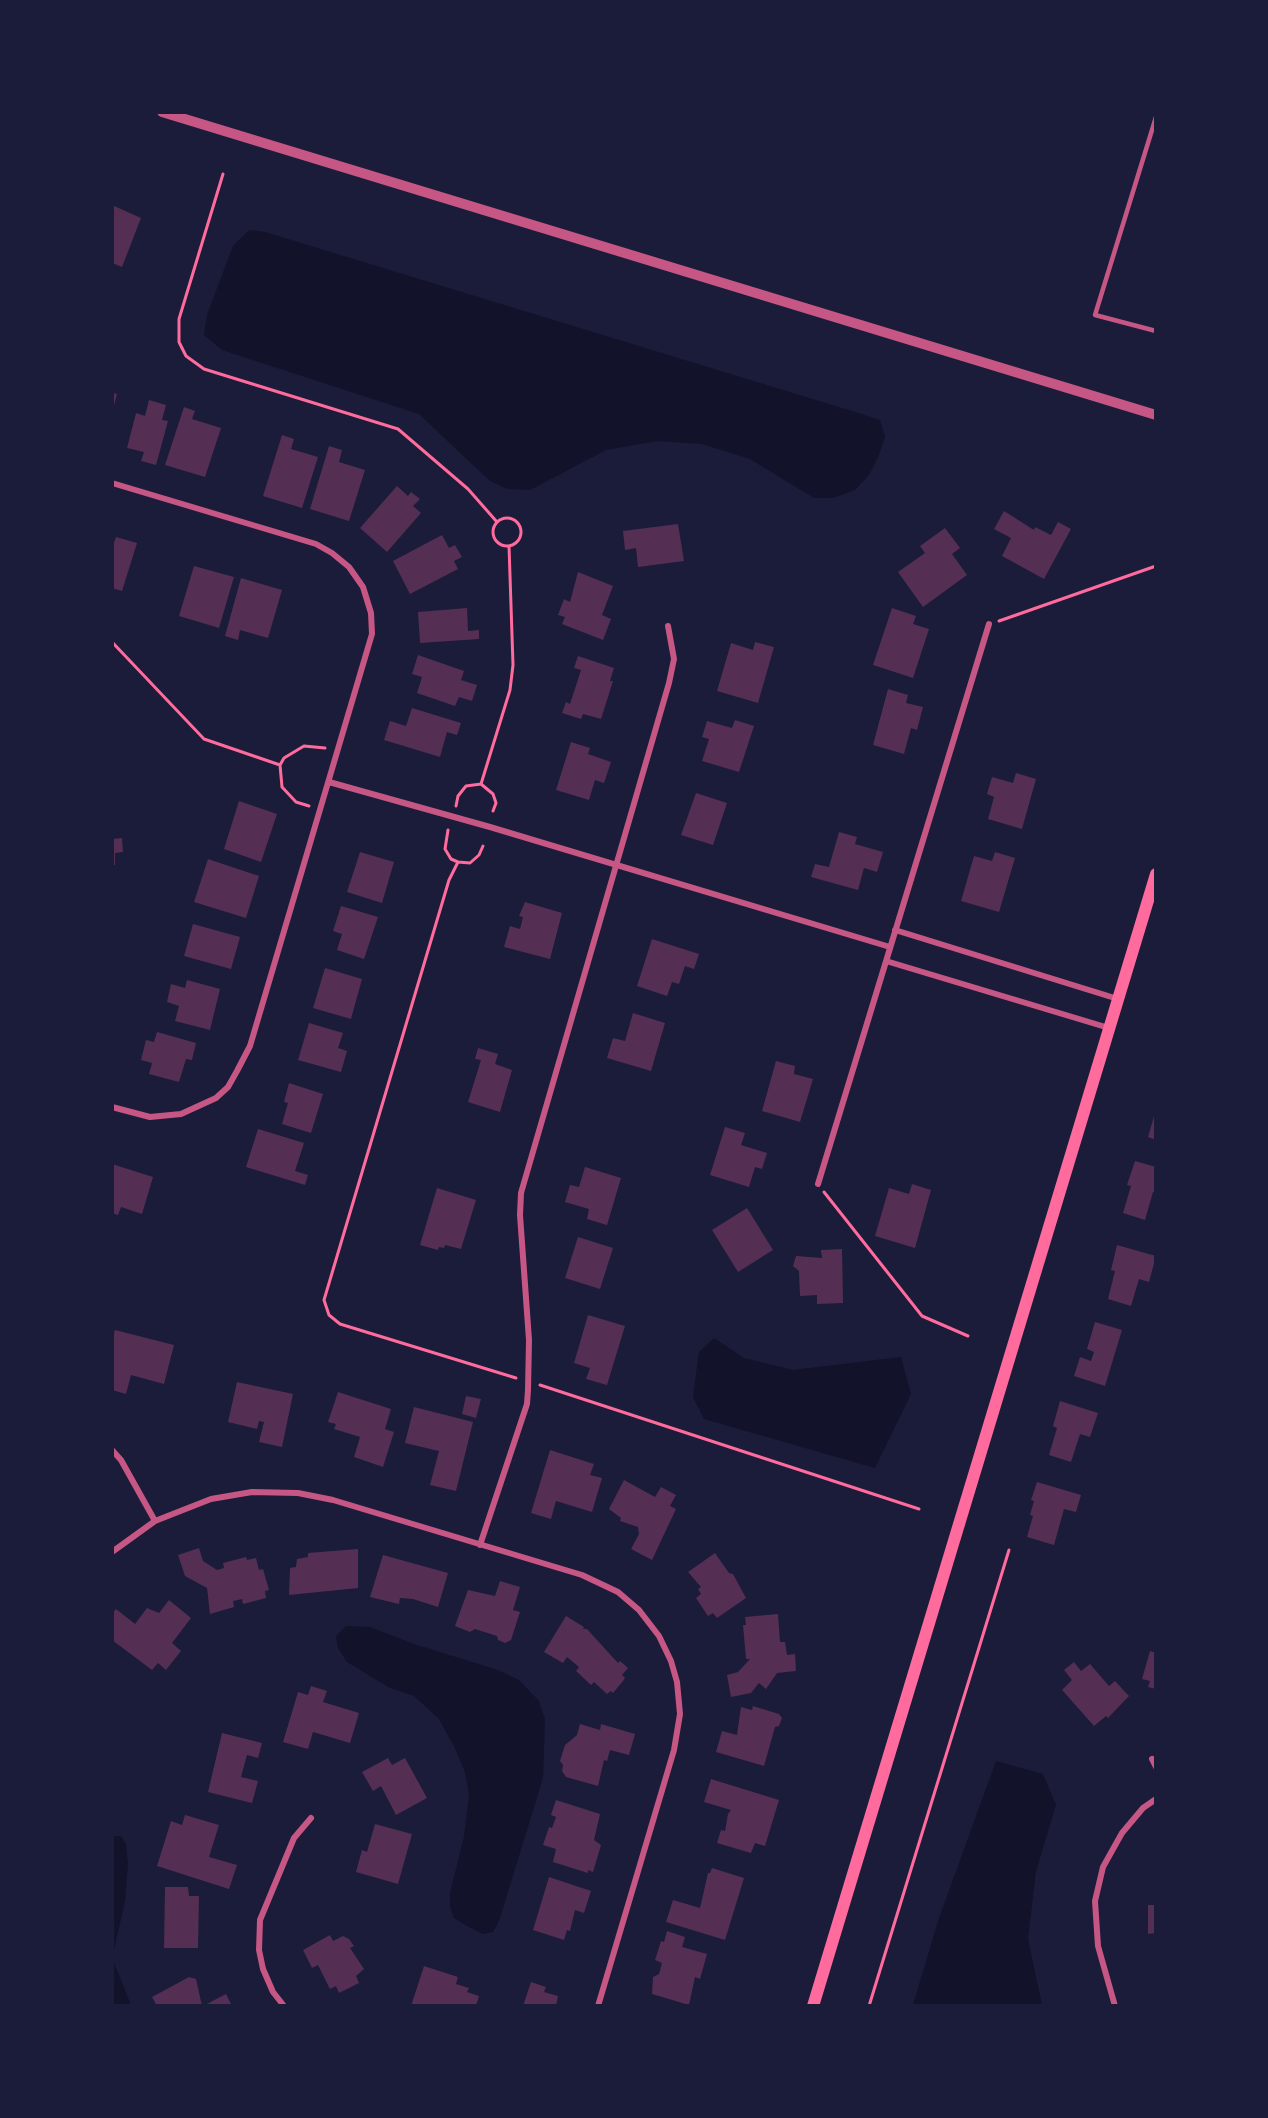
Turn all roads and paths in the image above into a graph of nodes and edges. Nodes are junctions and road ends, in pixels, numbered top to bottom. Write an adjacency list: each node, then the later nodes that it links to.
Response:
1 (162, 112): 5 (street)
2 (1155, 117): 4 (lane)
3 (223, 174): 7 (path)
4 (1155, 331)
5 (1155, 415)
6 (112, 483): 15 (street)
7 (497, 522): 8 (path); 8 (path)
8 (509, 546): 16 (path)
9 (1155, 566): 10 (path)
10 (989, 624): 24 (street)
11 (668, 626): 22 (street)
12 (112, 642): 14 (path)
13 (327, 748): 14 (path)
14 (280, 765): 17 (path)
15 (329, 782): 22 (street); 29 (street)
16 (481, 784): 18 (path); 19 (path)
17 (309, 806)
18 (456, 806)
19 (494, 811)
20 (448, 830): 21 (path)
21 (483, 846)
22 (616, 864): 25 (street); 34 (street)
23 (1155, 874): 27 (main road)
24 (895, 930): 25 (street); 27 (street)
25 (890, 947): 26 (street)
26 (886, 961): 28 (street); 30 (street)
27 (1118, 999): 28 (main road)
28 (1109, 1028): 43 (main road)
29 (112, 1107)
30 (818, 1184): 31 (path)
31 (968, 1336)
32 (112, 1450): 33 (street)
33 (155, 1521): 34 (street); 36 (street)
34 (480, 1545): 42 (street)
35 (1009, 1550): 44 (path)
36 (112, 1552)
37 (1152, 1759): 38 (street)
38 (1155, 1767)
39 (1155, 1799): 45 (street)
40 (311, 1818): 41 (street)
41 (284, 2006)
42 (598, 2006)
43 (813, 2006)
44 (869, 2006)
45 (1115, 2006)

